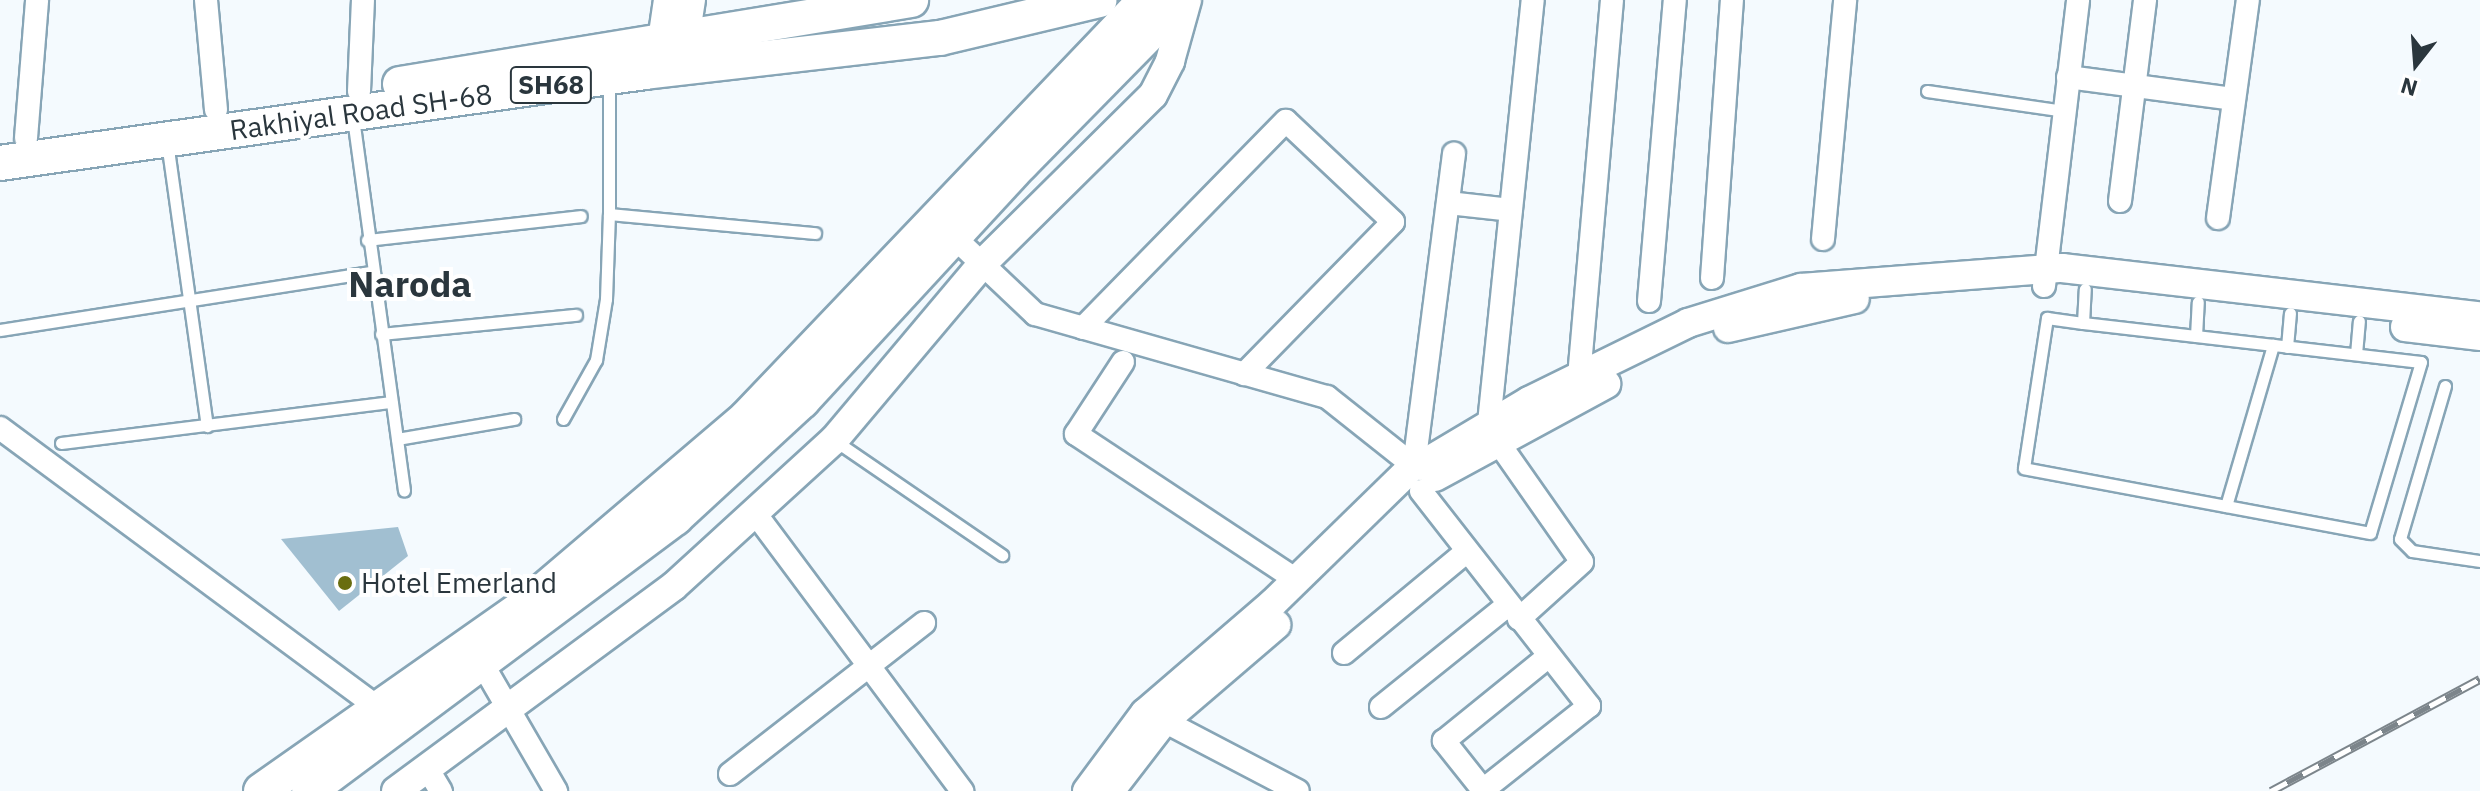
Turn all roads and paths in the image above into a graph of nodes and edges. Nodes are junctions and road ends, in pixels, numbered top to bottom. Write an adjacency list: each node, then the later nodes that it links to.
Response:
1 (37, 0): 28 (street)
2 (206, 0): 25 (street)
3 (363, 0): 24 (street)
4 (668, 0): 18 (street)
5 (691, 0): 18 (street)
6 (911, 0): 18 (main road, SH68)
7 (1100, 0): 18 (main road, Rakhiyal Road SH-68 / SH68)
8 (1145, 0): 91 (main road)
9 (1185, 0): 38 (main road); 41 (street)
10 (1533, 0): 33 (street)
11 (1612, 0): 65 (street)
12 (1675, 0): 47 (street)
13 (1732, 0): 44 (street)
14 (1845, 0): 39 (street)
15 (2078, 0): 20 (street)
16 (2145, 0): 21 (street)
17 (2248, 0): 23 (street)
18 (671, 53): 19 (main road, Rakhiyal Road SH-68 / SH68); 24 (main road, SH68)
19 (609, 77): 24 (main road, Rakhiyal Road SH-68 / SH68); 34 (lane)
20 (2068, 77): 21 (street); 26 (street)
21 (2135, 86): 23 (street); 31 (street)
22 (1927, 91): 26 (lane)
23 (2233, 99): 36 (street)
24 (355, 102): 25 (main road, SH68); 27 (main road, Rakhiyal Road SH-68 / SH68); 40 (lane)
25 (216, 110): 28 (main road, SH68)
26 (2064, 111): 43 (street)
27 (166, 139): 30 (main road, Rakhiyal Road SH-68 / SH68); 46 (lane)
28 (13, 141)
29 (1454, 154): 32 (street)
30 (0, 163)
31 (2120, 201)
32 (1448, 203): 33 (street); 76 (street)
33 (1511, 210): 72 (street)
34 (609, 214): 37 (lane); 69 (lane)
35 (581, 216): 40 (lane)
36 (2218, 218)
37 (815, 233)
38 (956, 239): 41 (street); 89 (main road)
39 (1823, 239)
40 (367, 240): 42 (lane)
41 (982, 264): 55 (street); 74 (street)
42 (372, 272): 46 (lane); 57 (lane)
43 (2045, 277): 45 (street); 51 (street); 53 (street)
44 (1712, 278)
45 (2085, 289): 48 (street); 54 (lane)
46 (190, 299): 56 (lane); 70 (lane)
47 (1649, 301)
48 (2198, 302): 49 (street); 58 (lane)
49 (2290, 313): 52 (street); 61 (lane)
50 (576, 315): 57 (lane)
51 (2480, 316)
52 (2359, 321): 59 (street); 62 (lane)
53 (1715, 323): 65 (street); 72 (street)
54 (2083, 323): 58 (lane); 78 (lane)
55 (1083, 328): 64 (street); 64 (street)
56 (0, 330)
57 (381, 334): 67 (lane)
58 (2196, 336): 60 (lane)
59 (2480, 336)
60 (2273, 345): 61 (lane); 78 (lane)
61 (2287, 347): 62 (lane)
62 (2356, 354): 78 (lane)
63 (1123, 362): 83 (street)
64 (1244, 374): 76 (street)
65 (1579, 377): 72 (street)
66 (2445, 386): 82 (lane)
67 (391, 402): 70 (lane); 73 (lane)
68 (514, 419): 73 (lane)
69 (563, 419)
70 (207, 426): 75 (lane)
71 (0, 428): 91 (street)
72 (1494, 432): 76 (street); 84 (street)
73 (397, 439): 77 (lane)
74 (834, 440): 79 (street); 81 (lane)
75 (61, 443)
76 (1418, 478): 80 (street); 83 (street); 93 (street)
77 (404, 491)
78 (2226, 506)
79 (755, 513): 88 (street); 92 (street)
80 (1466, 552): 84 (street); 86 (street)
81 (1002, 555)
82 (2480, 561)
83 (1297, 580): 102 (street)
84 (1514, 612): 87 (street); 90 (street)
85 (924, 623): 88 (street)
86 (1344, 653)
87 (1549, 656): 96 (street); 96 (street)
88 (870, 664): 94 (street); 101 (street)
89 (483, 665): 92 (street); 98 (main road)
90 (1381, 707)
91 (380, 709): 97 (main road)
92 (508, 709): 95 (street); 100 (street)
93 (1164, 721): 103 (street); 104 (street)
94 (730, 774)
95 (434, 779): 99 (street)
96 (1483, 790)
97 (261, 791)
98 (309, 791)
99 (396, 791)
100 (556, 791)
101 (962, 791)
102 (1087, 791)
103 (1110, 791)
104 (1298, 791)

